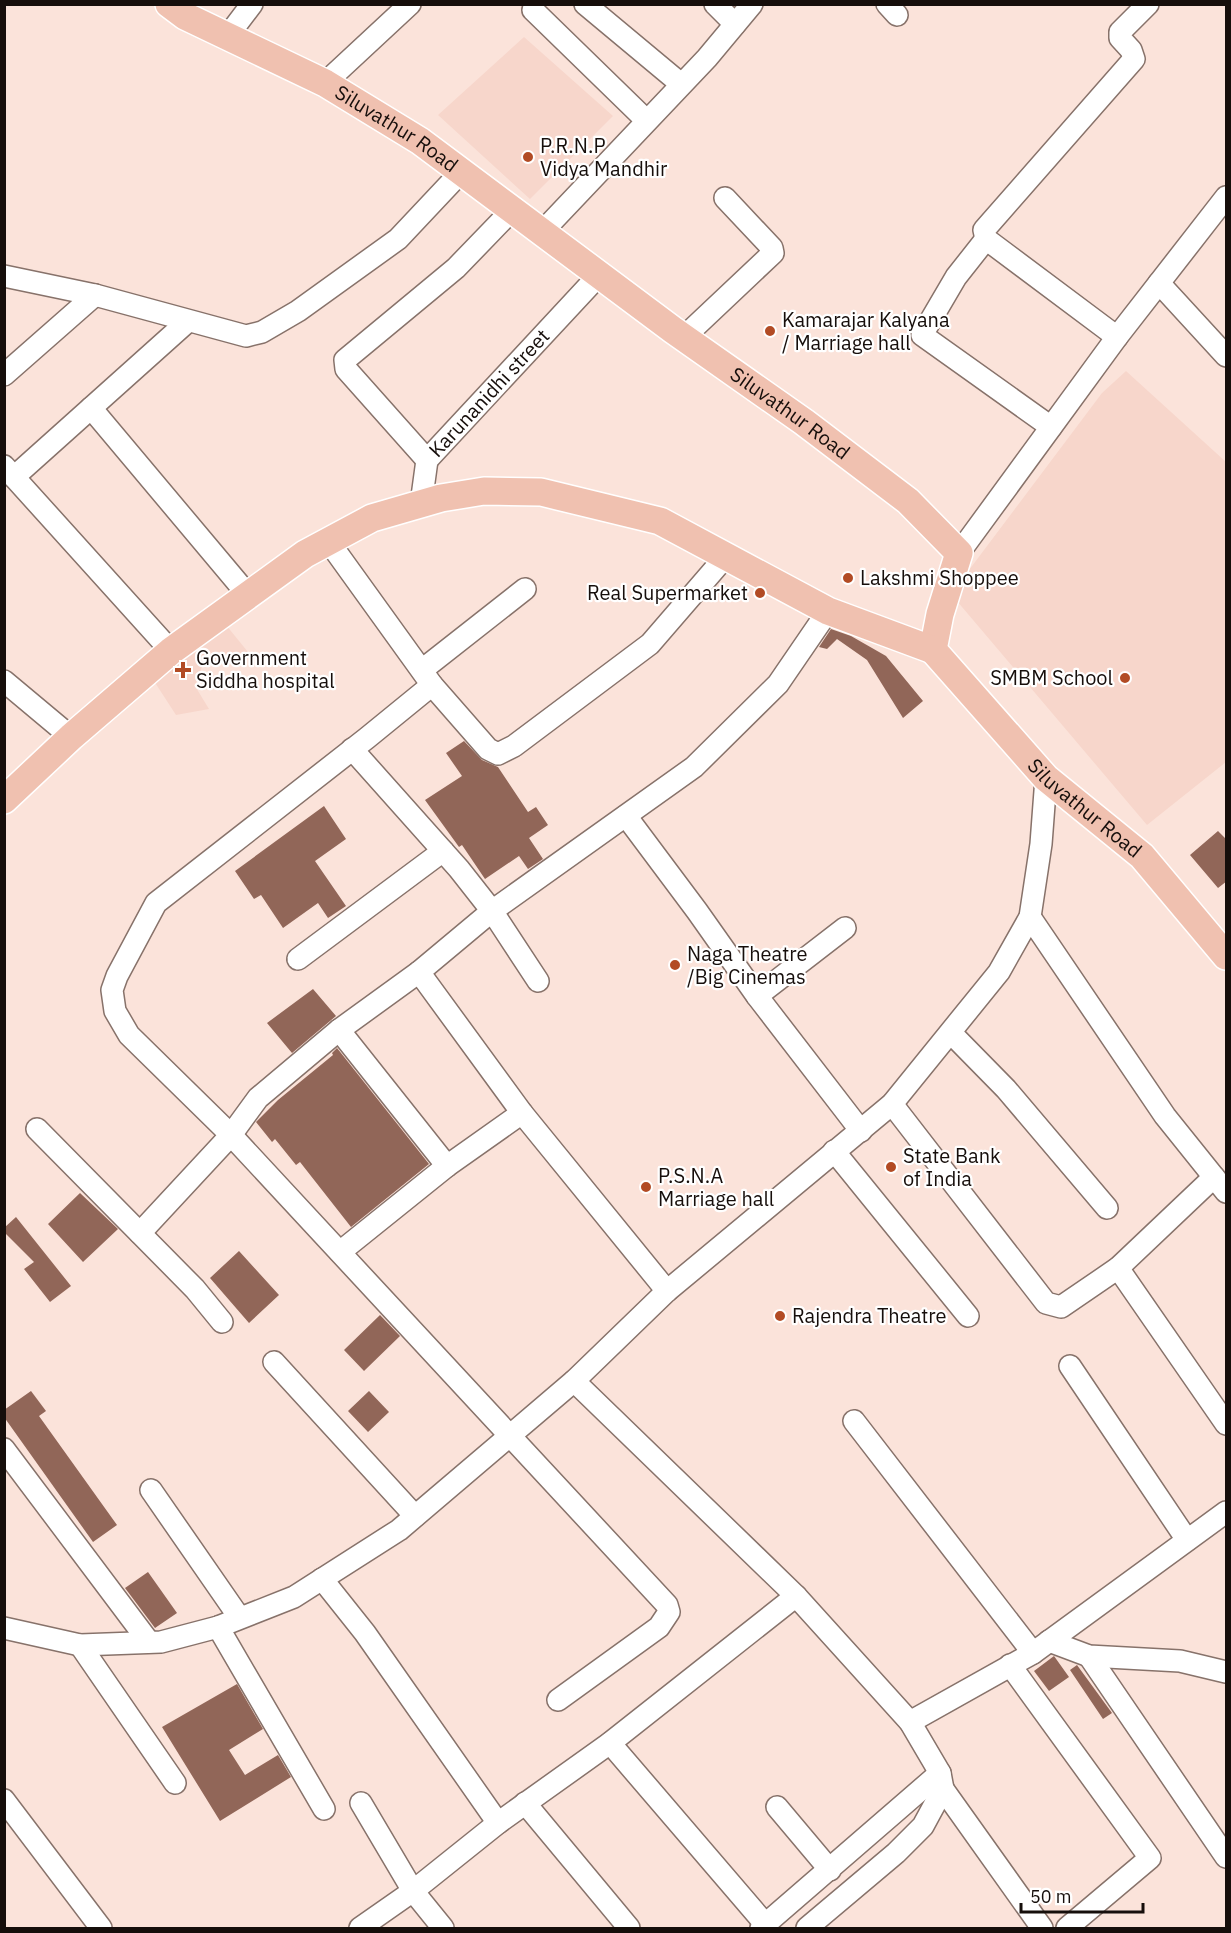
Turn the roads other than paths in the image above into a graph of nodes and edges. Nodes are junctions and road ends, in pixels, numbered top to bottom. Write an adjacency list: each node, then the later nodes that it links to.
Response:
1 (169, 4): 10 (main road, Siluvathur Road)
2 (252, 4): 10 (street)
3 (410, 4): 11 (street)
4 (585, 4): 12 (street)
5 (715, 4): 9 (street)
6 (752, 4): 9 (street)
7 (1148, 4): 19 (street)
8 (533, 10): 13 (street)
9 (735, 24): 12 (street)
10 (227, 37): 11 (main road, Siluvathur Road)
11 (325, 83): 14 (main road, Siluvathur Road)
12 (681, 84): 13 (street)
13 (646, 120): 18 (street)
14 (462, 171): 17 (main road, Siluvathur Road); 24 (street)
15 (1227, 197): 22 (street)
16 (725, 198): 26 (street)
17 (512, 210): 18 (main road, Siluvathur Road); 31 (street, Karunanidhi street)
18 (542, 232): 20 (main road, Siluvathur Road)
19 (986, 239): 25 (street); 30 (street)
20 (599, 275): 26 (main road, Siluvathur Road); 31 (street, Karunanidhi street)
21 (4, 276): 23 (street)
22 (1159, 282): 25 (street); 27 (street)
23 (95, 295): 24 (street); 28 (street)
24 (187, 322): 29 (street)
25 (1117, 337): 30 (street)
26 (683, 338): 35 (main road, Siluvathur Road)
27 (1227, 356)
28 (4, 375)
29 (91, 408): 32 (street); 38 (street)
30 (1051, 427): 35 (street)
31 (427, 460): 33 (street)
32 (9, 471): 41 (street)
33 (421, 504): 34 (main road); 36 (main road)
34 (329, 542): 38 (main road); 42 (street)
35 (959, 553): 40 (main road)
36 (726, 556): 39 (main road); 42 (street)
37 (525, 589): 42 (street)
38 (248, 595): 41 (main road)
39 (828, 611): 40 (main road); 48 (street)
40 (933, 650): 46 (main road, Siluvathur Road)
41 (171, 651): 44 (main road)
42 (427, 677): 45 (street)
43 (4, 681): 44 (street)
44 (70, 737): 47 (main road)
45 (352, 749): 49 (street); 64 (street)
46 (1046, 778): 51 (street); 53 (main road, Siluvathur Road)
47 (4, 800)
48 (626, 816): 50 (street); 57 (street)
49 (443, 851): 50 (street); 54 (street)
50 (492, 911): 55 (street); 56 (street)
51 (1030, 917): 59 (street); 67 (street)
52 (845, 928): 57 (street)
53 (1227, 956)
54 (298, 959)
55 (419, 972): 58 (street); 61 (street)
56 (538, 981)
57 (757, 996): 63 (street)
58 (339, 1030): 64 (street); 66 (street)
59 (951, 1033): 60 (street); 68 (street)
60 (892, 1104): 63 (street); 71 (street)
61 (522, 1113): 66 (street); 72 (street)
62 (36, 1129): 69 (street)
63 (861, 1131): 65 (street)
64 (231, 1135): 69 (street); 70 (street)
65 (834, 1151): 72 (street); 73 (street)
66 (447, 1166): 70 (street)
67 (1220, 1185): 71 (street)
68 (1107, 1208)
69 (140, 1233): 74 (street)
70 (340, 1252): 80 (street)
71 (1118, 1268): 79 (street)
72 (667, 1291): 77 (street)
73 (968, 1316)
74 (222, 1322)
75 (274, 1362): 84 (street)
76 (1070, 1366): 85 (street)
77 (574, 1381): 80 (street); 87 (street)
78 (854, 1420): 93 (street)
79 (1227, 1424)
80 (510, 1436): 84 (street); 97 (street)
81 (4, 1449): 91 (street)
82 (151, 1490): 88 (street)
83 (1227, 1512): 85 (street)
84 (415, 1516): 86 (street)
85 (1187, 1540): 93 (street)
86 (322, 1579): 88 (street); 107 (street)
87 (796, 1596): 98 (street); 99 (street)
88 (240, 1617): 89 (street)
89 (218, 1627): 91 (street); 106 (street)
90 (4, 1628): 92 (street)
91 (149, 1642): 92 (street)
92 (80, 1645): 101 (street)
93 (1041, 1647): 94 (street); 95 (street)
94 (1089, 1656): 96 (street); 108 (street)
95 (1010, 1665): 98 (street); 118 (street)
96 (1227, 1672)
97 (558, 1700)
98 (910, 1722): 100 (street)
99 (610, 1743): 104 (street); 111 (street)
100 (941, 1781): 109 (street); 116 (street); 117 (street)
101 (175, 1783)
102 (4, 1800): 112 (street)
103 (361, 1803): 110 (street)
104 (525, 1803): 107 (street); 115 (street)
105 (777, 1807): 109 (street)
106 (324, 1809)
107 (498, 1823): 110 (street)
108 (1227, 1857)
109 (830, 1870): 111 (street)
110 (413, 1891): 113 (street); 114 (street)
111 (763, 1927)
112 (101, 1929)
113 (360, 1929)
114 (443, 1929)
115 (628, 1929)
116 (807, 1929)
117 (1042, 1929)
118 (1067, 1929)

